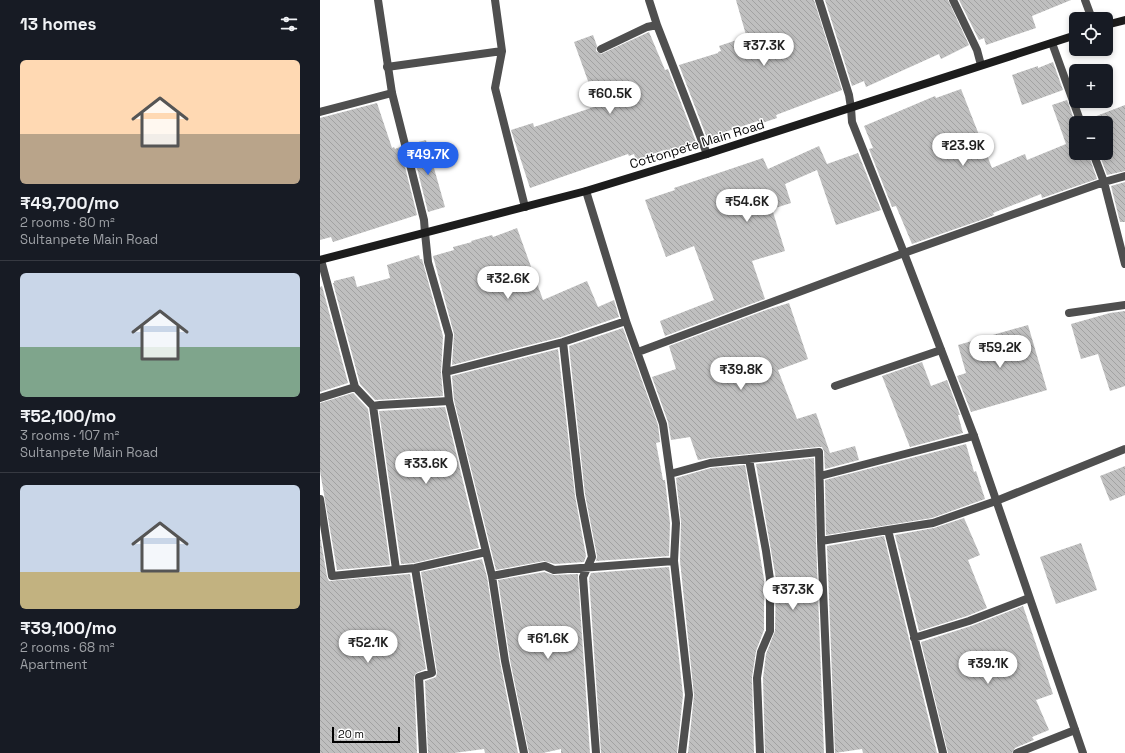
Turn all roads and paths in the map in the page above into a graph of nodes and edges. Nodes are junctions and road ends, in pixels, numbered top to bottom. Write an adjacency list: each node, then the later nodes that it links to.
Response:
1 (378, 0): 16 (street)
2 (495, 0): 14 (street)
3 (649, 0): 10 (street)
4 (819, 0): 18 (street)
5 (953, 0): 15 (street)
6 (1085, 0): 7 (street)
7 (1089, 12)
8 (1125, 20): 9 (main road)
9 (1113, 23)
10 (657, 25): 13 (street); 21 (street)
11 (1069, 37): 12 (main road, Cottonpete Main Road)
12 (1052, 43): 15 (main road, Cottonpete Main Road); 20 (street)
13 (601, 49)
14 (502, 51): 16 (street); 26 (street)
15 (981, 65): 18 (main road, Cottonpete Main Road)
16 (387, 67): 17 (street)
17 (392, 93): 19 (street); 27 (street)
18 (851, 108): 21 (main road, Cottonpete Main Road); 28 (street)
19 (320, 112)
20 (1079, 116)
21 (707, 154): 25 (main road, Cottonpete Main Road)
22 (1096, 160): 24 (street)
23 (1125, 176): 24 (street)
24 (1104, 182): 28 (street); 30 (street)
25 (586, 191): 26 (main road, Cottonpete Main Road); 33 (street)
26 (525, 207): 27 (main road, Cottonpete Main Road)
27 (426, 233): 29 (main road, Cottonpete Main Road); 37 (street)
28 (904, 253): 35 (street); 36 (street)
29 (320, 260): 39 (street)
30 (1125, 264)
31 (1125, 305): 32 (street)
32 (1069, 313)
33 (626, 321): 34 (street); 36 (street)
34 (563, 342): 37 (street); 54 (street)
35 (941, 350): 38 (street); 43 (street)
36 (638, 352): 46 (street)
37 (446, 372): 41 (street)
38 (834, 386)
39 (355, 387): 40 (street); 42 (street)
40 (320, 398)
41 (449, 401): 42 (street); 52 (street)
42 (373, 406): 56 (street)
43 (974, 436): 47 (street); 49 (street)
44 (1125, 449): 49 (street)
45 (749, 459): 46 (street); 47 (street); 65 (street)
46 (670, 474): 53 (street)
47 (820, 476): 51 (street)
48 (320, 499): 56 (street)
49 (996, 501): 50 (street); 58 (street)
50 (888, 530): 51 (street); 59 (street)
51 (821, 541): 66 (street)
52 (486, 552): 55 (street); 57 (street)
53 (674, 561): 54 (street); 64 (street)
54 (586, 567): 57 (street); 63 (street)
55 (415, 568): 56 (street); 61 (street)
56 (396, 569)
57 (492, 576): 62 (street)
58 (1029, 598): 59 (street); 60 (street)
59 (914, 638): 67 (street)
60 (1076, 730): 68 (street); 69 (street)
61 (423, 753)
62 (524, 753)
63 (596, 753)
64 (682, 753)
65 (760, 753)
66 (830, 753)
67 (943, 753)
68 (1018, 753)
69 (1083, 753)

